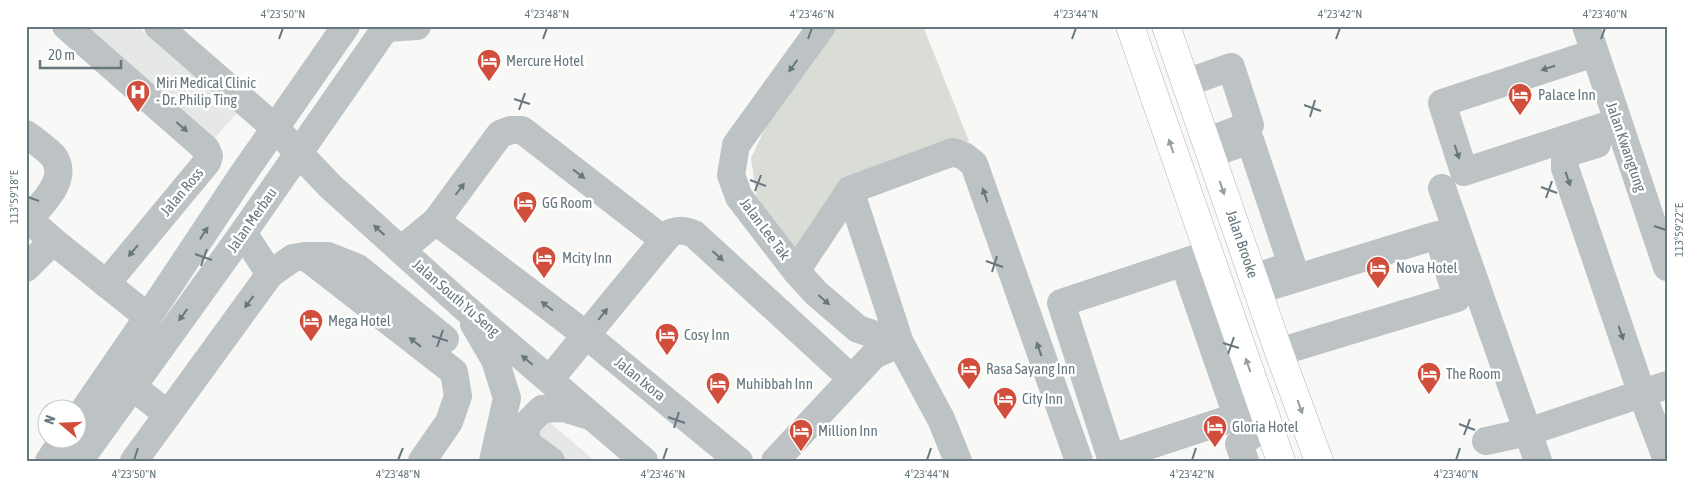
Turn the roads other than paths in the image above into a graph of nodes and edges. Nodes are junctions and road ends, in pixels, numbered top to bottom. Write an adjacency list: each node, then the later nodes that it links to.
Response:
1 (66, 26): 33 (street, Jalan Ross, one-way to 33)
2 (158, 26): 13 (street, Jalan South Yu Seng)
3 (417, 26): 8 (street)
4 (822, 26): 31 (street, Jalan Lee Tak, one-way to 31)
5 (1130, 26): 26 (main road, one-way to 5)
6 (1166, 26): 12 (main road, Jalan Brooke)
7 (1586, 26): 10 (street, Jalan Kwangtung)
8 (386, 27): 11 (street, Jalan Merbau)
9 (343, 30): 11 (street); 13 (street)
10 (1594, 53): 14 (street, Jalan Kwangtung); 14 (street, one-way to 14)
11 (367, 56): 17 (street, Jalan Merbau)
12 (1186, 83): 16 (main road, Jalan Brooke); 16 (street)
13 (275, 128): 17 (street, Jalan South Yu Seng); 36 (street, one-way to 13)
14 (1620, 129): 29 (street, Jalan Kwangtung); 46 (street, one-way to 46)
15 (26, 134): 20 (street)
16 (1208, 147): 34 (main road, Jalan Brooke, one-way to 34); 34 (street)
17 (299, 153): 22 (street, Jalan Merbau); 25 (street, Jalan South Yu Seng, one-way to 17)
18 (1442, 188): 53 (street)
19 (850, 190): 31 (street); 39 (street); 68 (street, one-way to 19)
20 (28, 218): 24 (street)
21 (436, 221): 23 (street, one-way to 23); 25 (street); 37 (street, Jalan Ixora, one-way to 21)
22 (243, 233): 32 (street); 45 (street, Jalan Merbau, one-way to 45)
23 (664, 240): 37 (street, one-way to 23); 42 (street, one-way to 42)
24 (52, 241): 30 (street); 33 (street)
25 (401, 250): 35 (street, Jalan South Yu Seng)
26 (1209, 254): 28 (street); 50 (main road, one-way to 26)
27 (305, 256): 32 (street); 38 (street); 60 (street, one-way to 27)
28 (1184, 263): 49 (street); 49 (street)
29 (1667, 267)
30 (26, 268)
31 (796, 271): 39 (street, Jalan Lee Tak, one-way to 39)
32 (270, 274): 48 (street, one-way to 48)
33 (106, 284): 36 (street)
34 (1256, 284): 41 (main road, Jalan Brooke); 41 (street)
35 (464, 307): 43 (street, Jalan South Yu Seng, one-way to 35); 61 (street)
36 (148, 317): 47 (street)
37 (586, 335): 43 (street); 65 (street, Jalan Ixora)
38 (445, 339)
39 (900, 344): 42 (street); 67 (street)
40 (1343, 351): 41 (street)
41 (1283, 360): 71 (main road, Jalan Brooke, one-way to 71)
42 (851, 378): 66 (street)
43 (550, 379): 51 (street, Jalan South Yu Seng)
44 (1667, 385): 46 (street)
45 (132, 386): 48 (street); 58 (street, Jalan Merbau)
46 (1642, 394): 53 (street); 56 (street)
47 (88, 404)
48 (168, 414): 59 (street)
49 (1237, 416): 50 (street)
50 (1265, 416): 69 (street); 70 (main road)
51 (594, 417): 52 (street); 64 (street, Jalan South Yu Seng)
52 (525, 442): 62 (street); 63 (street)
53 (1532, 446): 55 (street)
54 (57, 450): 57 (street)
55 (1487, 451)
56 (1667, 460)
57 (49, 461)
58 (79, 461)
59 (134, 461)
60 (422, 461)
61 (492, 461)
62 (502, 461)
63 (551, 461)
64 (644, 461)
65 (739, 461)
66 (775, 461)
67 (958, 461)
68 (1078, 461)
69 (1245, 461)
70 (1281, 461)
71 (1320, 461)

